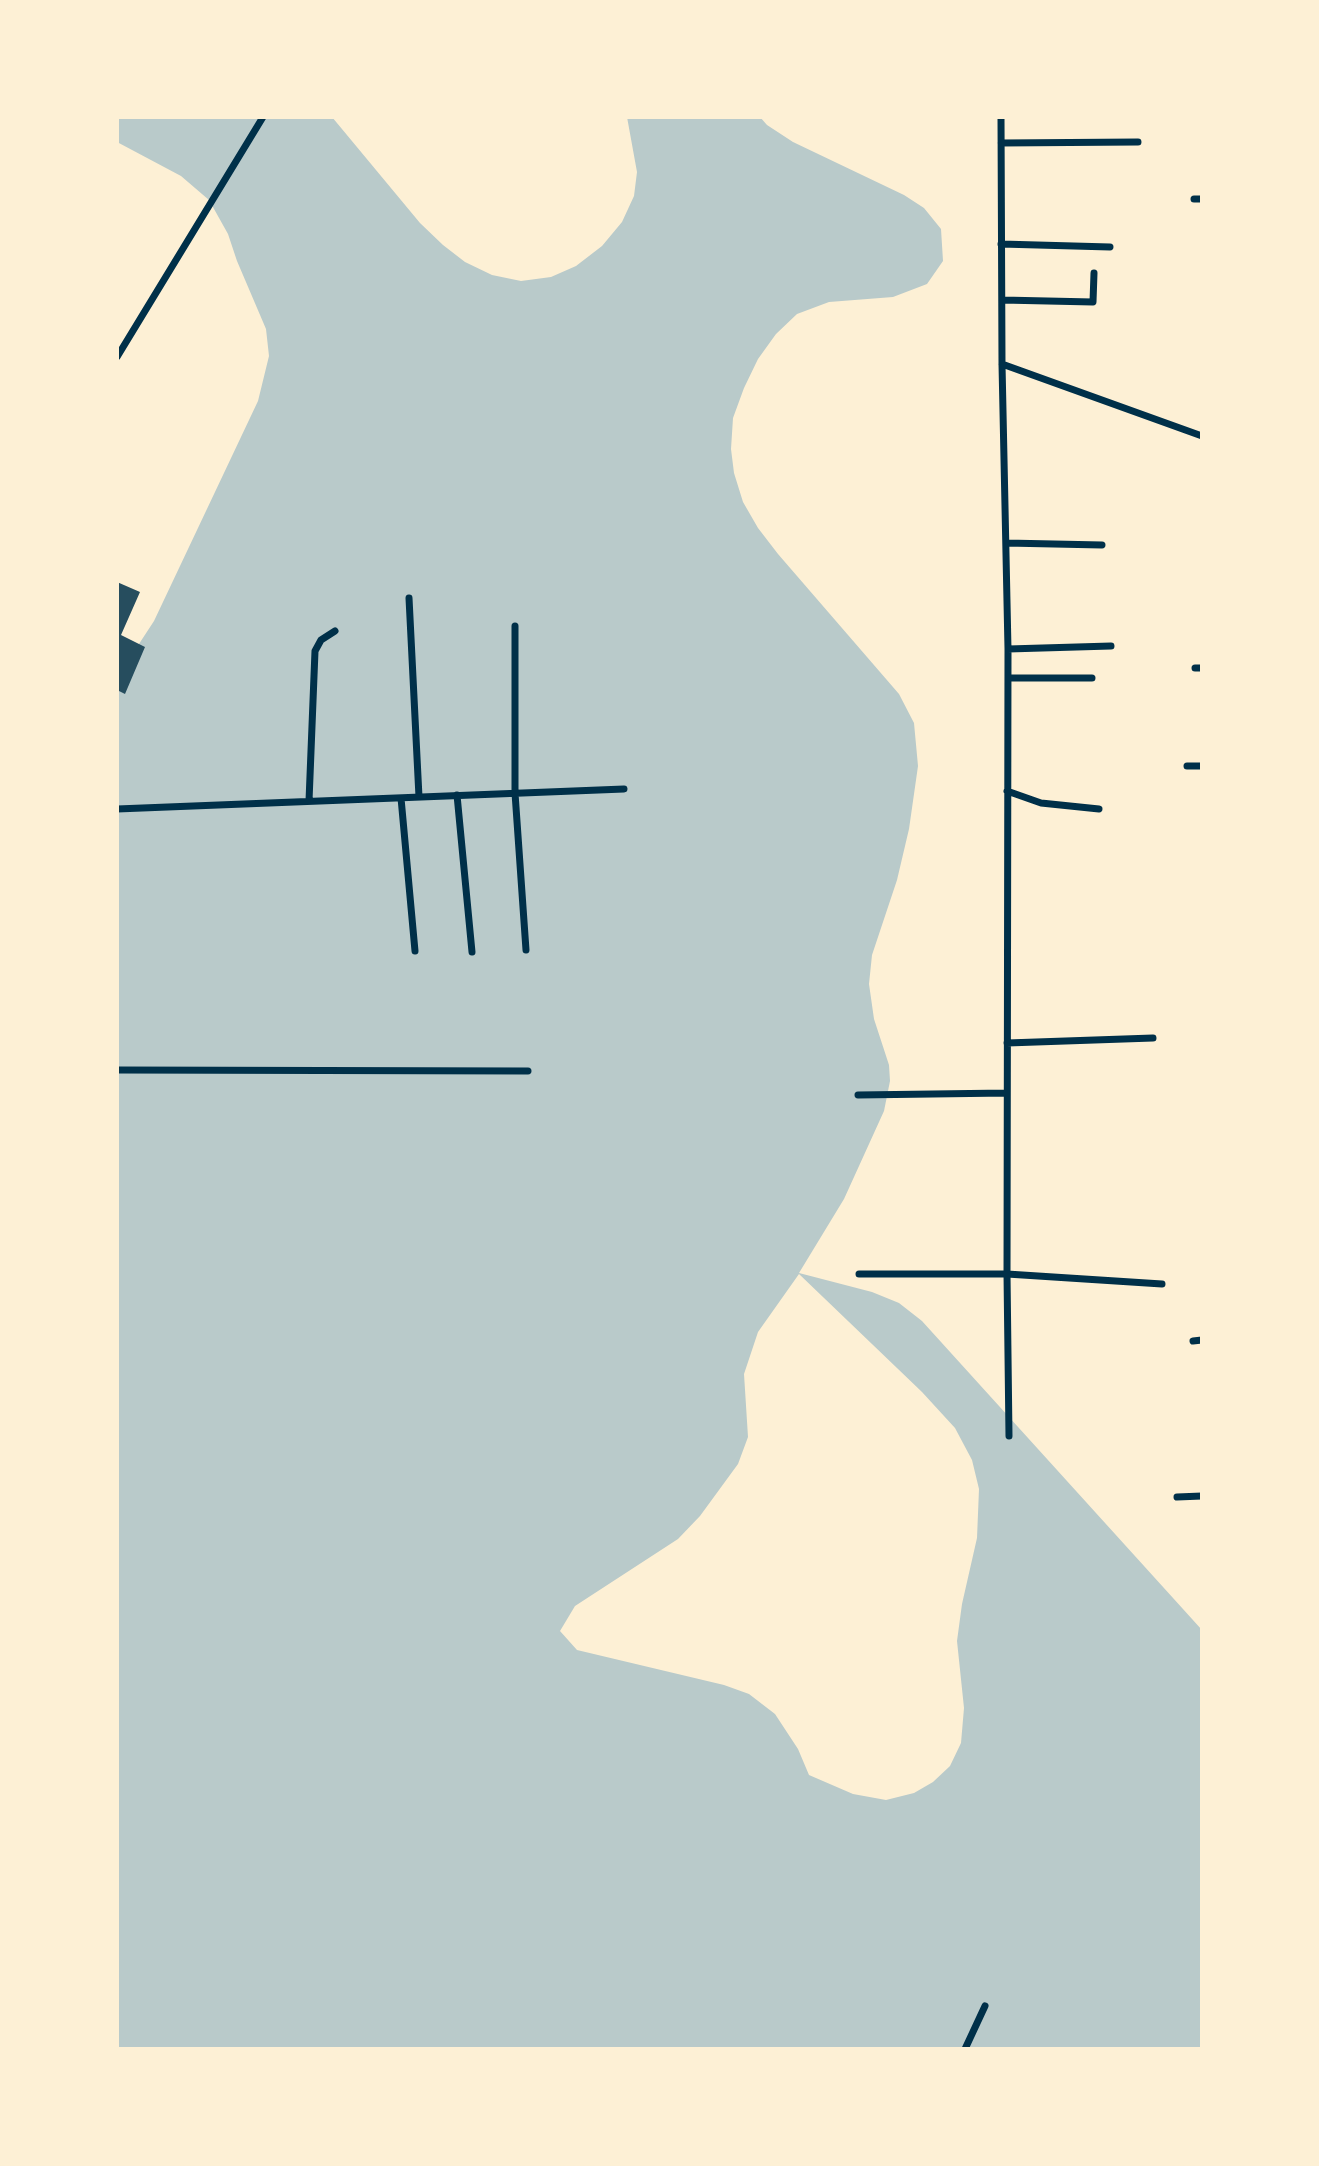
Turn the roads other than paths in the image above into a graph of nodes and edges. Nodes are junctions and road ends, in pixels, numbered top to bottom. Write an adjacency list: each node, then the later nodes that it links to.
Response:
1 (263, 117): 9 (street)
2 (1001, 117): 4 (street)
3 (1138, 142): 4 (street)
4 (1001, 143): 5 (street)
5 (1002, 244): 6 (street); 8 (street)
6 (1110, 247)
7 (1094, 272): 8 (street)
8 (1002, 300): 10 (street)
9 (117, 357)
10 (1002, 364): 11 (street); 12 (street)
11 (1202, 436)
12 (1006, 543): 13 (street); 18 (street)
13 (1101, 545)
14 (409, 598): 27 (street)
15 (515, 626): 25 (street)
16 (335, 631): 29 (street)
17 (1111, 646): 18 (street)
18 (1008, 649): 19 (street)
19 (1007, 678): 20 (street); 24 (street)
20 (1093, 678)
21 (1187, 766): 22 (street)
22 (1202, 766)
23 (624, 789): 25 (street)
24 (1007, 791): 31 (street); 36 (street)
25 (514, 793): 26 (street); 32 (street)
26 (457, 795): 27 (street); 34 (street)
27 (419, 797): 28 (street)
28 (401, 798): 29 (street); 33 (street)
29 (309, 801): 30 (street)
30 (117, 809)
31 (1099, 809)
32 (526, 950)
33 (415, 951)
34 (472, 952)
35 (1153, 1038): 36 (street)
36 (1007, 1043): 39 (street)
37 (117, 1070): 38 (street)
38 (528, 1071)
39 (1007, 1093): 40 (street); 42 (street)
40 (858, 1095)
41 (859, 1274): 42 (street)
42 (1007, 1274): 43 (street); 44 (street)
43 (1162, 1284)
44 (1009, 1436)
45 (1202, 1496): 46 (street)
46 (1177, 1497)
47 (985, 2006): 48 (street)
48 (965, 2049)

